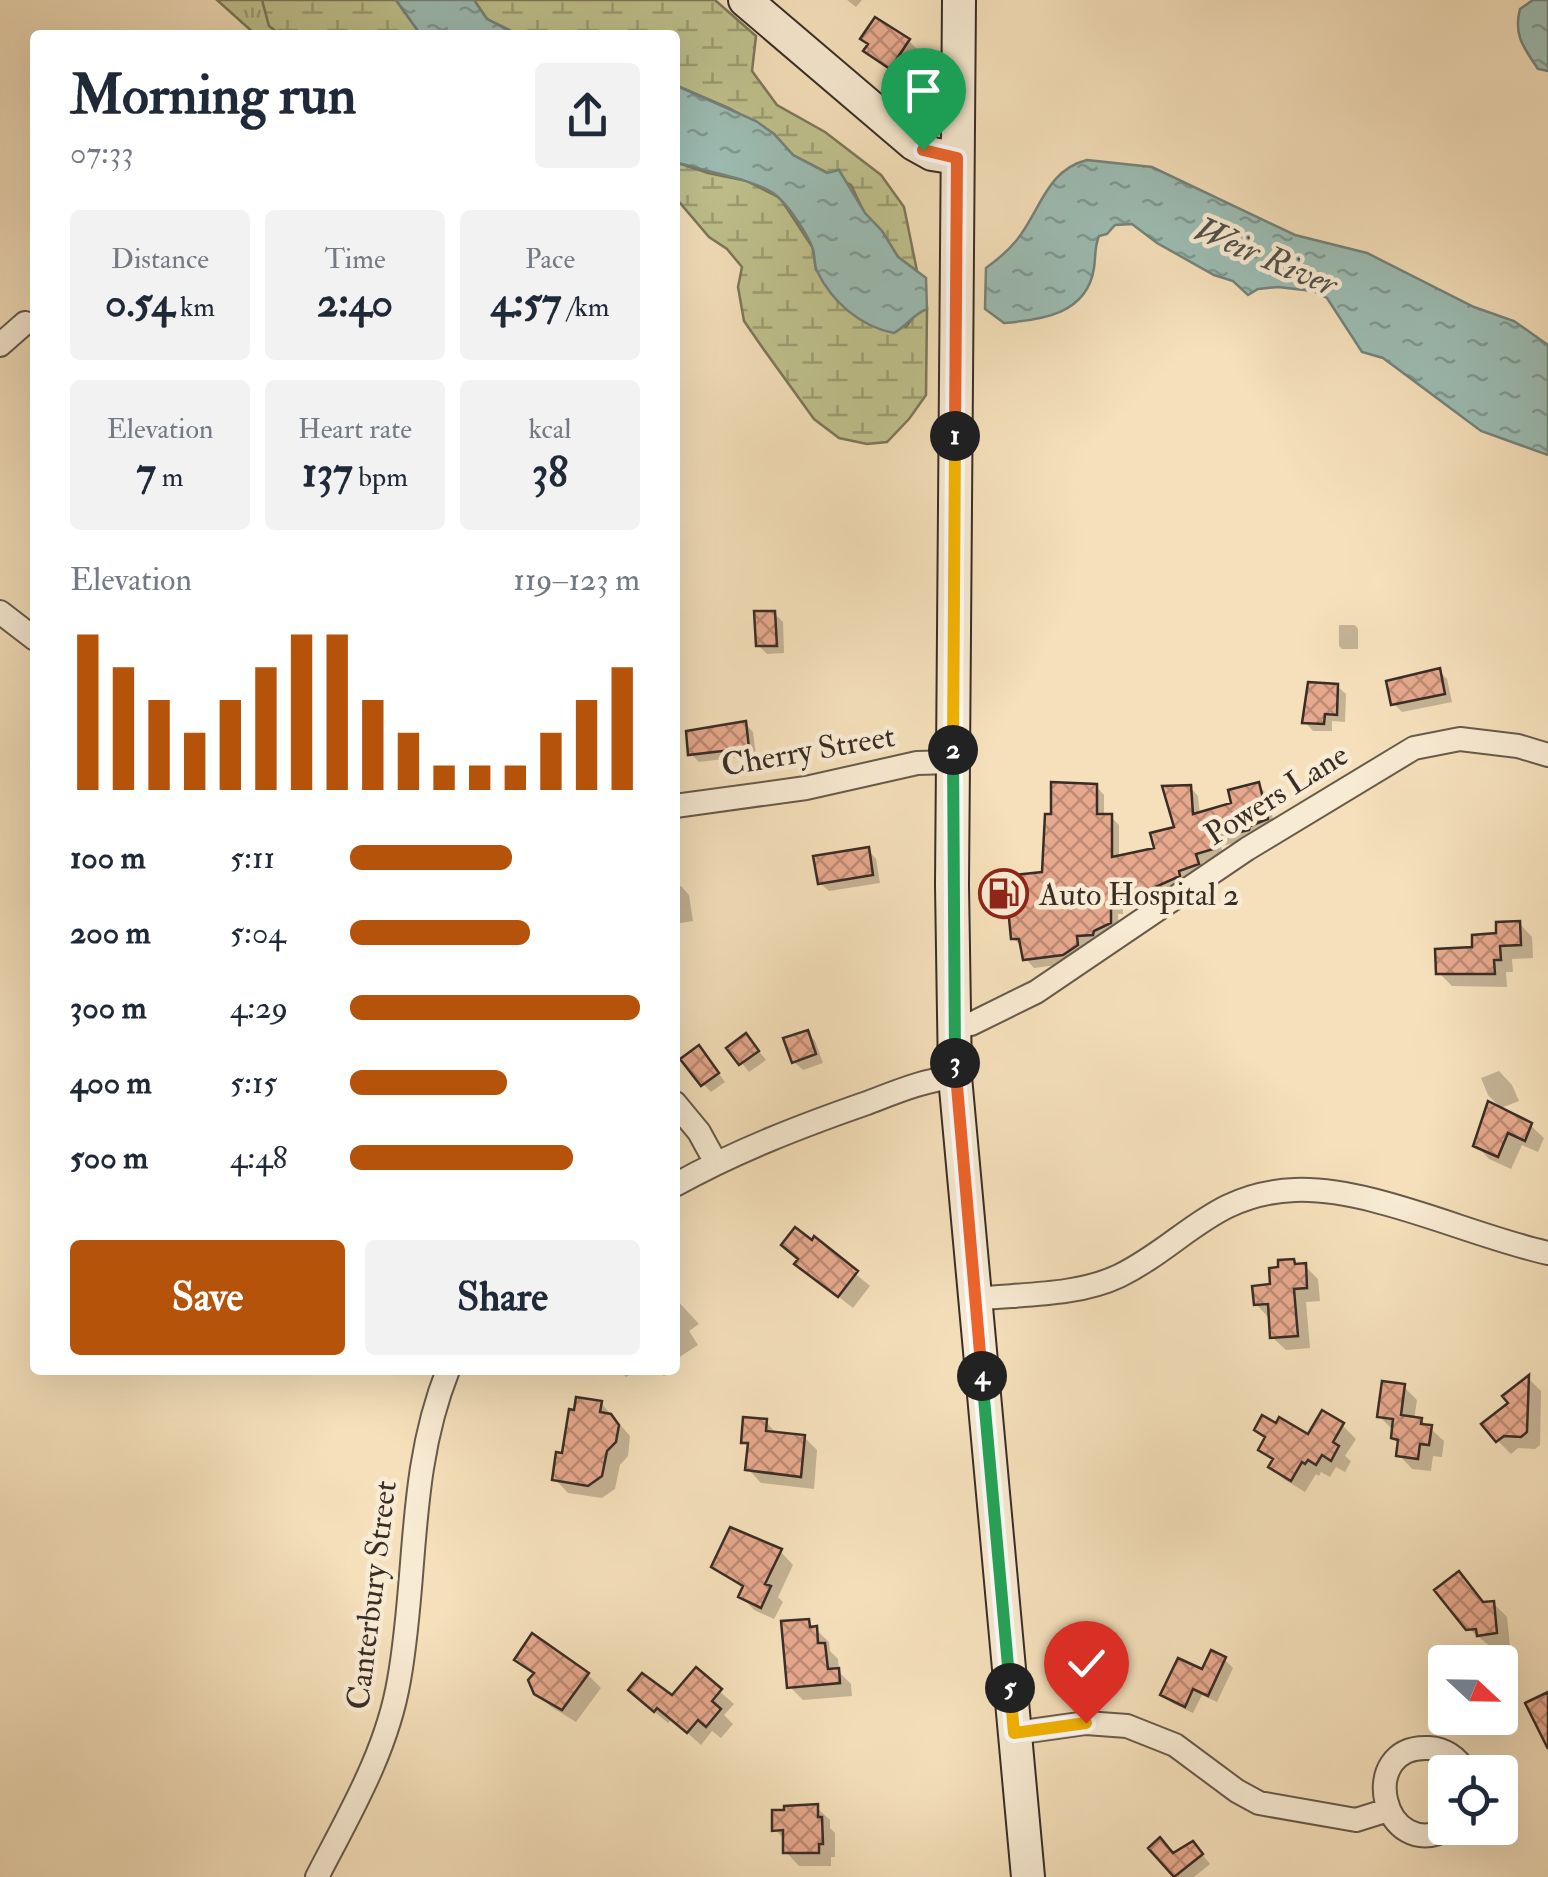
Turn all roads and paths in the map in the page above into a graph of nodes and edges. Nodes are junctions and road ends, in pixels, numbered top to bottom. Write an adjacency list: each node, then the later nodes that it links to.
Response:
1 (745, 0): 3 (main road)
2 (958, 0): 3 (main road)
3 (957, 158): 9 (main road)
4 (25, 324): 5 (street)
5 (0, 346)
6 (0, 612): 7 (street)
7 (30, 635)
8 (1548, 755): 11 (street, Powers Lane)
9 (952, 762): 10 (street, Cherry Street); 11 (main road)
10 (680, 805)
11 (954, 1027): 12 (main road)
12 (955, 1077): 14 (street); 17 (main road)
13 (680, 1109): 14 (street)
14 (716, 1163): 15 (street)
15 (680, 1182)
16 (1548, 1253): 17 (street)
17 (975, 1299): 19 (main road)
18 (446, 1375): 23 (street, Canterbury Street)
19 (1014, 1733): 21 (street); 24 (main road)
20 (1451, 1755): 21 (street)
21 (1388, 1810): 22 (street)
22 (1428, 1834)
23 (317, 1877)
24 (1028, 1877)

